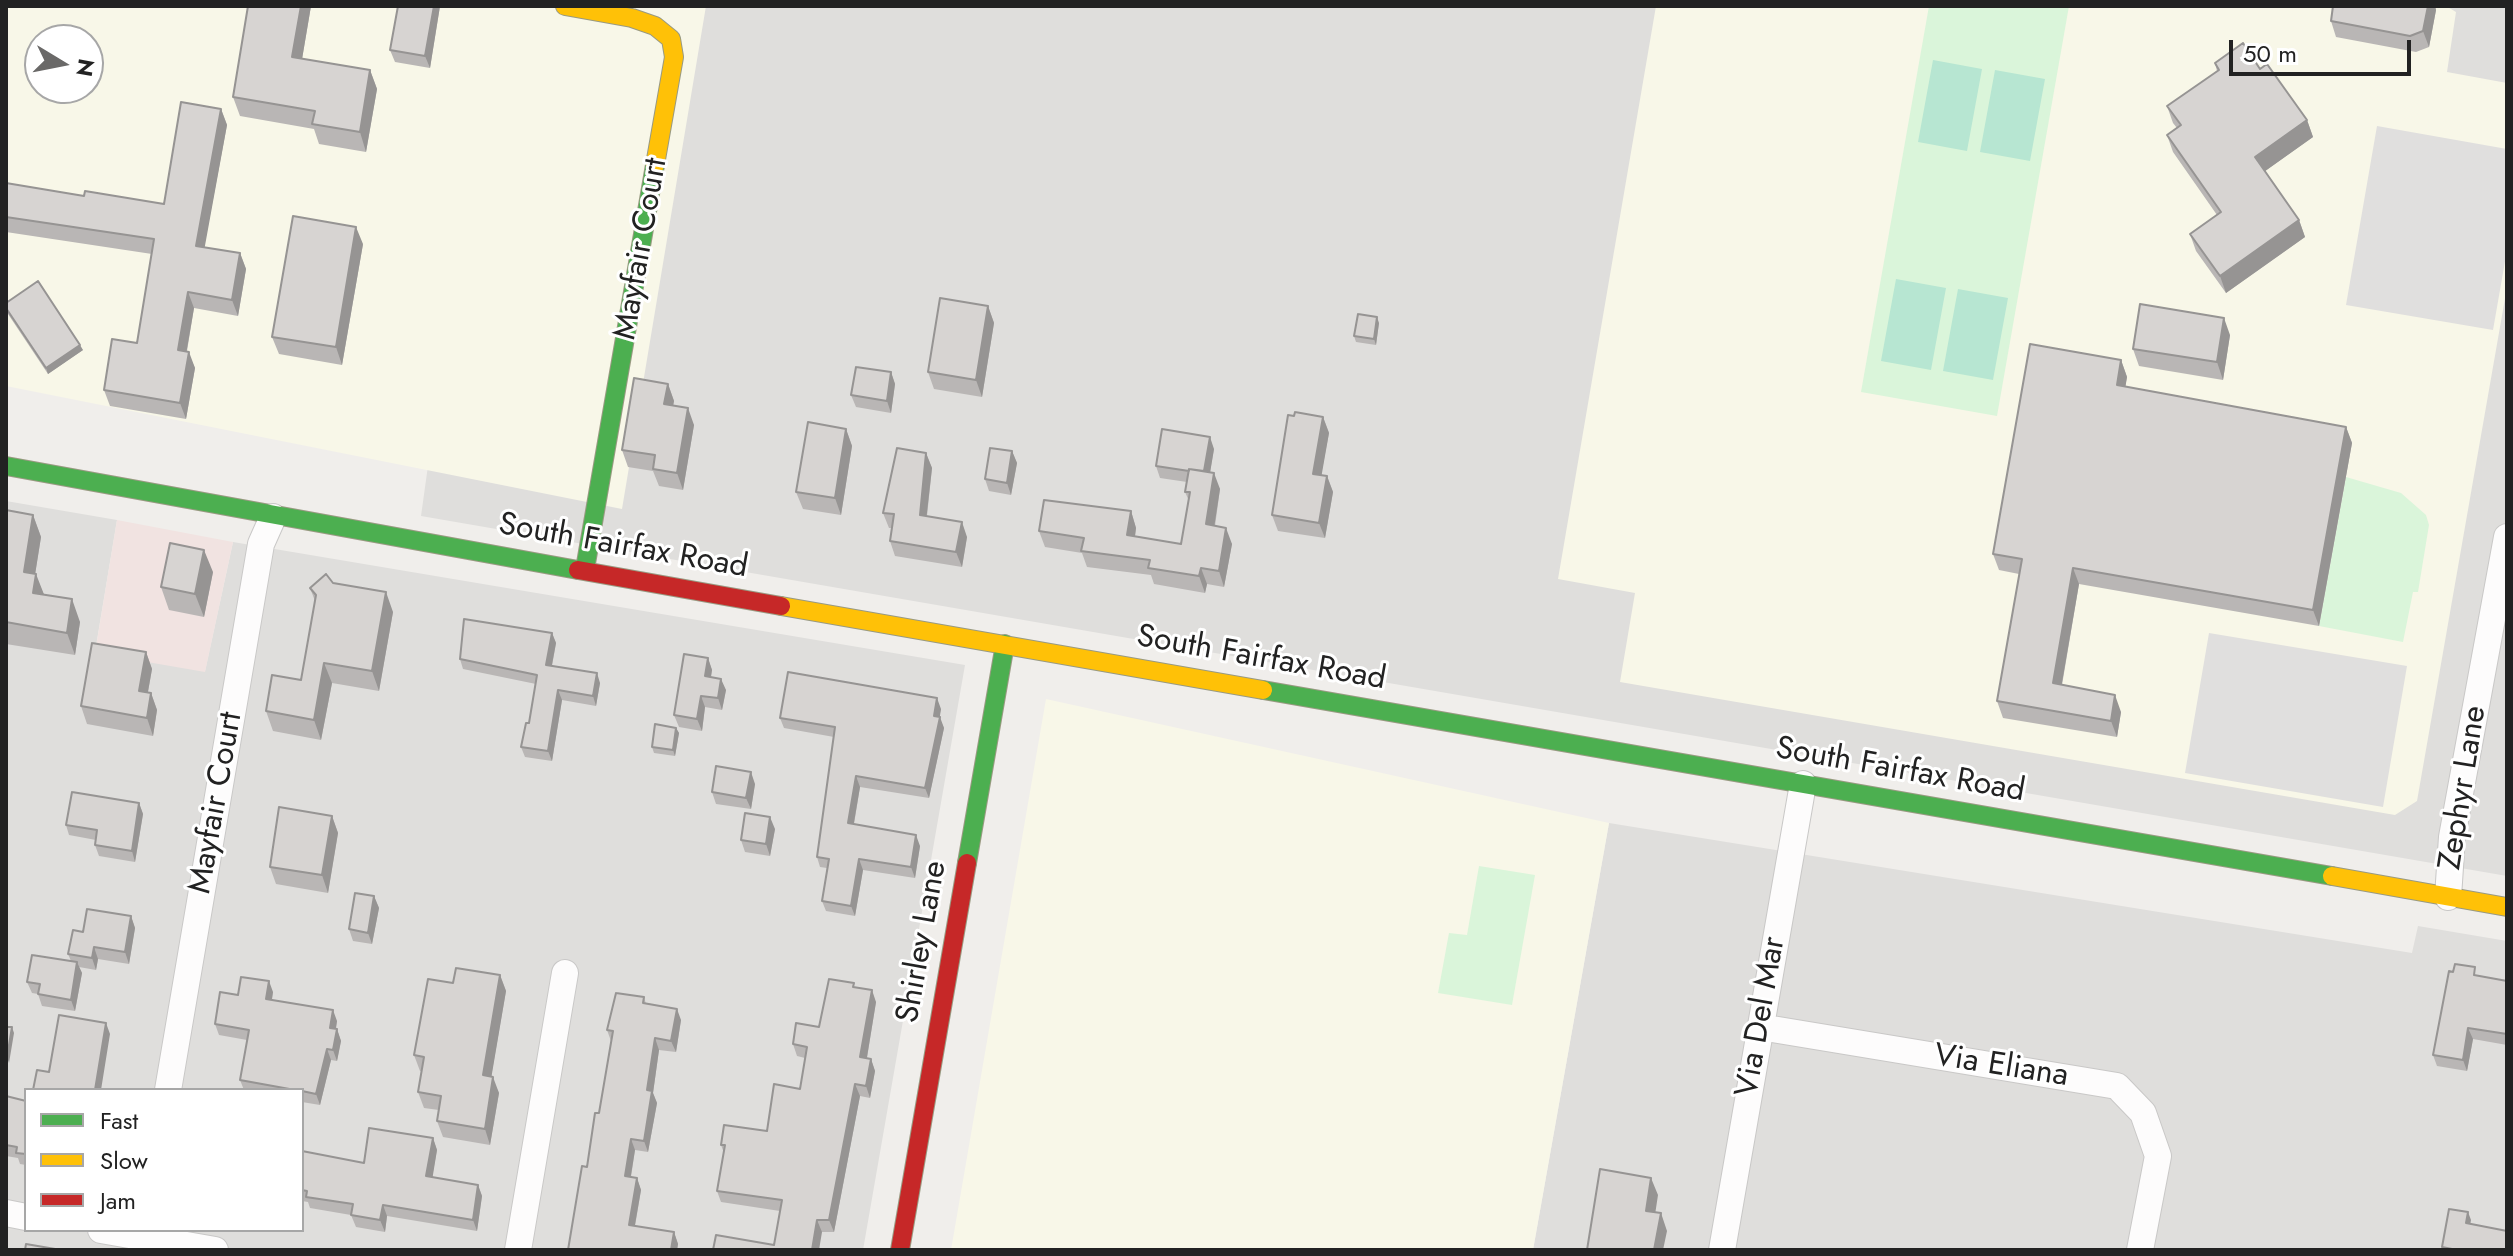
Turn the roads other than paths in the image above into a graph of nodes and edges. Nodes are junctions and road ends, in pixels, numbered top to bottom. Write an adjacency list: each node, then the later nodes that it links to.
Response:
1 (565, 6): 5 (street, Mayfair Court)
2 (6, 466): 3 (street, South Fairfax Road)
3 (273, 517): 5 (street, South Fairfax Road); 12 (street, Mayfair Court)
4 (2507, 537): 8 (street, Zephyr Lane)
5 (585, 569): 6 (street, South Fairfax Road)
6 (1005, 644): 7 (street, South Fairfax Road); 17 (street, Shirley Lane)
7 (1803, 784): 8 (street, South Fairfax Road); 11 (street, Via Del Mar)
8 (2448, 897): 9 (street, South Fairfax Road)
9 (2507, 907)
10 (565, 973): 16 (street)
11 (1760, 1027): 18 (street, Via Del Mar); 19 (street, Via Eliana)
12 (168, 1088)
13 (110, 1232): 14 (street)
14 (142, 1239): 15 (street)
15 (215, 1250)
16 (518, 1250)
17 (900, 1250)
18 (1722, 1250)
19 (2140, 1250)

